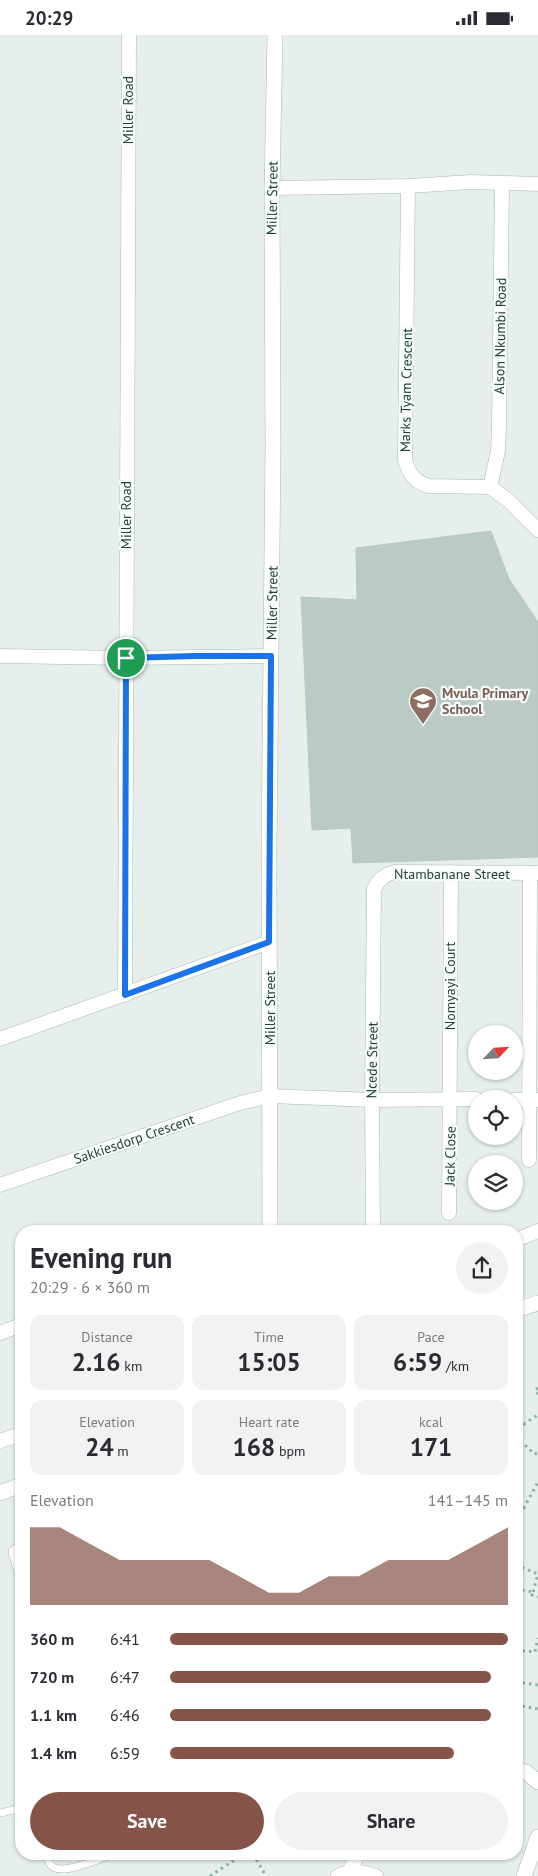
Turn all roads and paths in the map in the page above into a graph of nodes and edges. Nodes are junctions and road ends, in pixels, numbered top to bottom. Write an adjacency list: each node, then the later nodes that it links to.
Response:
1 (129, 35): 11 (street, Miller Road)
2 (275, 35): 6 (street, Miller Street)
3 (502, 184): 4 (street); 5 (street); 7 (street, Alson Nkumbi Road)
4 (538, 184)
5 (408, 186): 6 (street); 7 (street, Marks Tyam Crescent)
6 (272, 188): 10 (street, Miller Street)
7 (490, 487): 8 (street)
8 (538, 529)
9 (0, 656): 11 (street)
10 (271, 656): 11 (street); 15 (street, Miller Street)
11 (126, 658): 16 (street, Miller Road)
12 (451, 872): 13 (street, Ntambanane Street); 14 (street, Ntambanane Street); 19 (street, Nomyayi Court)
13 (534, 873): 22 (street)
14 (374, 889): 21 (street, Ncede Street)
15 (269, 942): 16 (street); 18 (street, Miller Street)
16 (125, 995): 17 (street)
17 (0, 1039)
18 (270, 1096): 21 (street, Sakkiesdorp Crescent); 24 (street, Sakkiesdorp Crescent); 26 (street, Miller Street)
19 (450, 1099): 20 (street, Sakkiesdorp Crescent); 21 (street, Sakkiesdorp Crescent); 25 (street, Jack Close)
20 (468, 1099)
21 (372, 1100): 27 (street, Ncede Street)
22 (534, 1100): 23 (street)
23 (529, 1160)
24 (0, 1185)
25 (449, 1213)
26 (270, 1225)
27 (373, 1225)
28 (538, 1231): 29 (street)
29 (523, 1237)
30 (538, 1303): 31 (street)
31 (523, 1308)
32 (15, 1327): 33 (street)
33 (0, 1333)
34 (538, 1388): 35 (path)
35 (538, 1394)
36 (538, 1415): 37 (path)
37 (523, 1423)
38 (15, 1436): 39 (street)
39 (0, 1441)
40 (523, 1443): 41 (path)
41 (538, 1453)
42 (538, 1482): 45 (path)
43 (15, 1487): 44 (street)
44 (0, 1493)
45 (523, 1509)
46 (15, 1548): 47 (lane)
47 (15, 1562)
48 (523, 1568): 49 (path)
49 (538, 1574): 51 (path)
50 (523, 1590): 51 (path)
51 (533, 1592): 52 (path)
52 (538, 1597)
53 (538, 1638): 54 (path)
54 (523, 1650)
55 (523, 1683): 56 (path)
56 (538, 1685)
57 (523, 1706): 58 (path)
58 (538, 1709)
59 (523, 1772): 60 (street)
60 (538, 1782)
61 (15, 1809): 62 (lane)
62 (0, 1813)
63 (538, 1837): 73 (street)
64 (48, 1860): 65 (lane)
65 (96, 1860)
66 (234, 1860): 70 (path)
67 (257, 1860): 71 (path)
68 (354, 1860): 69 (street)
69 (343, 1874): 72 (street)
70 (210, 1876)
71 (266, 1876)
72 (376, 1876)
73 (524, 1876)

